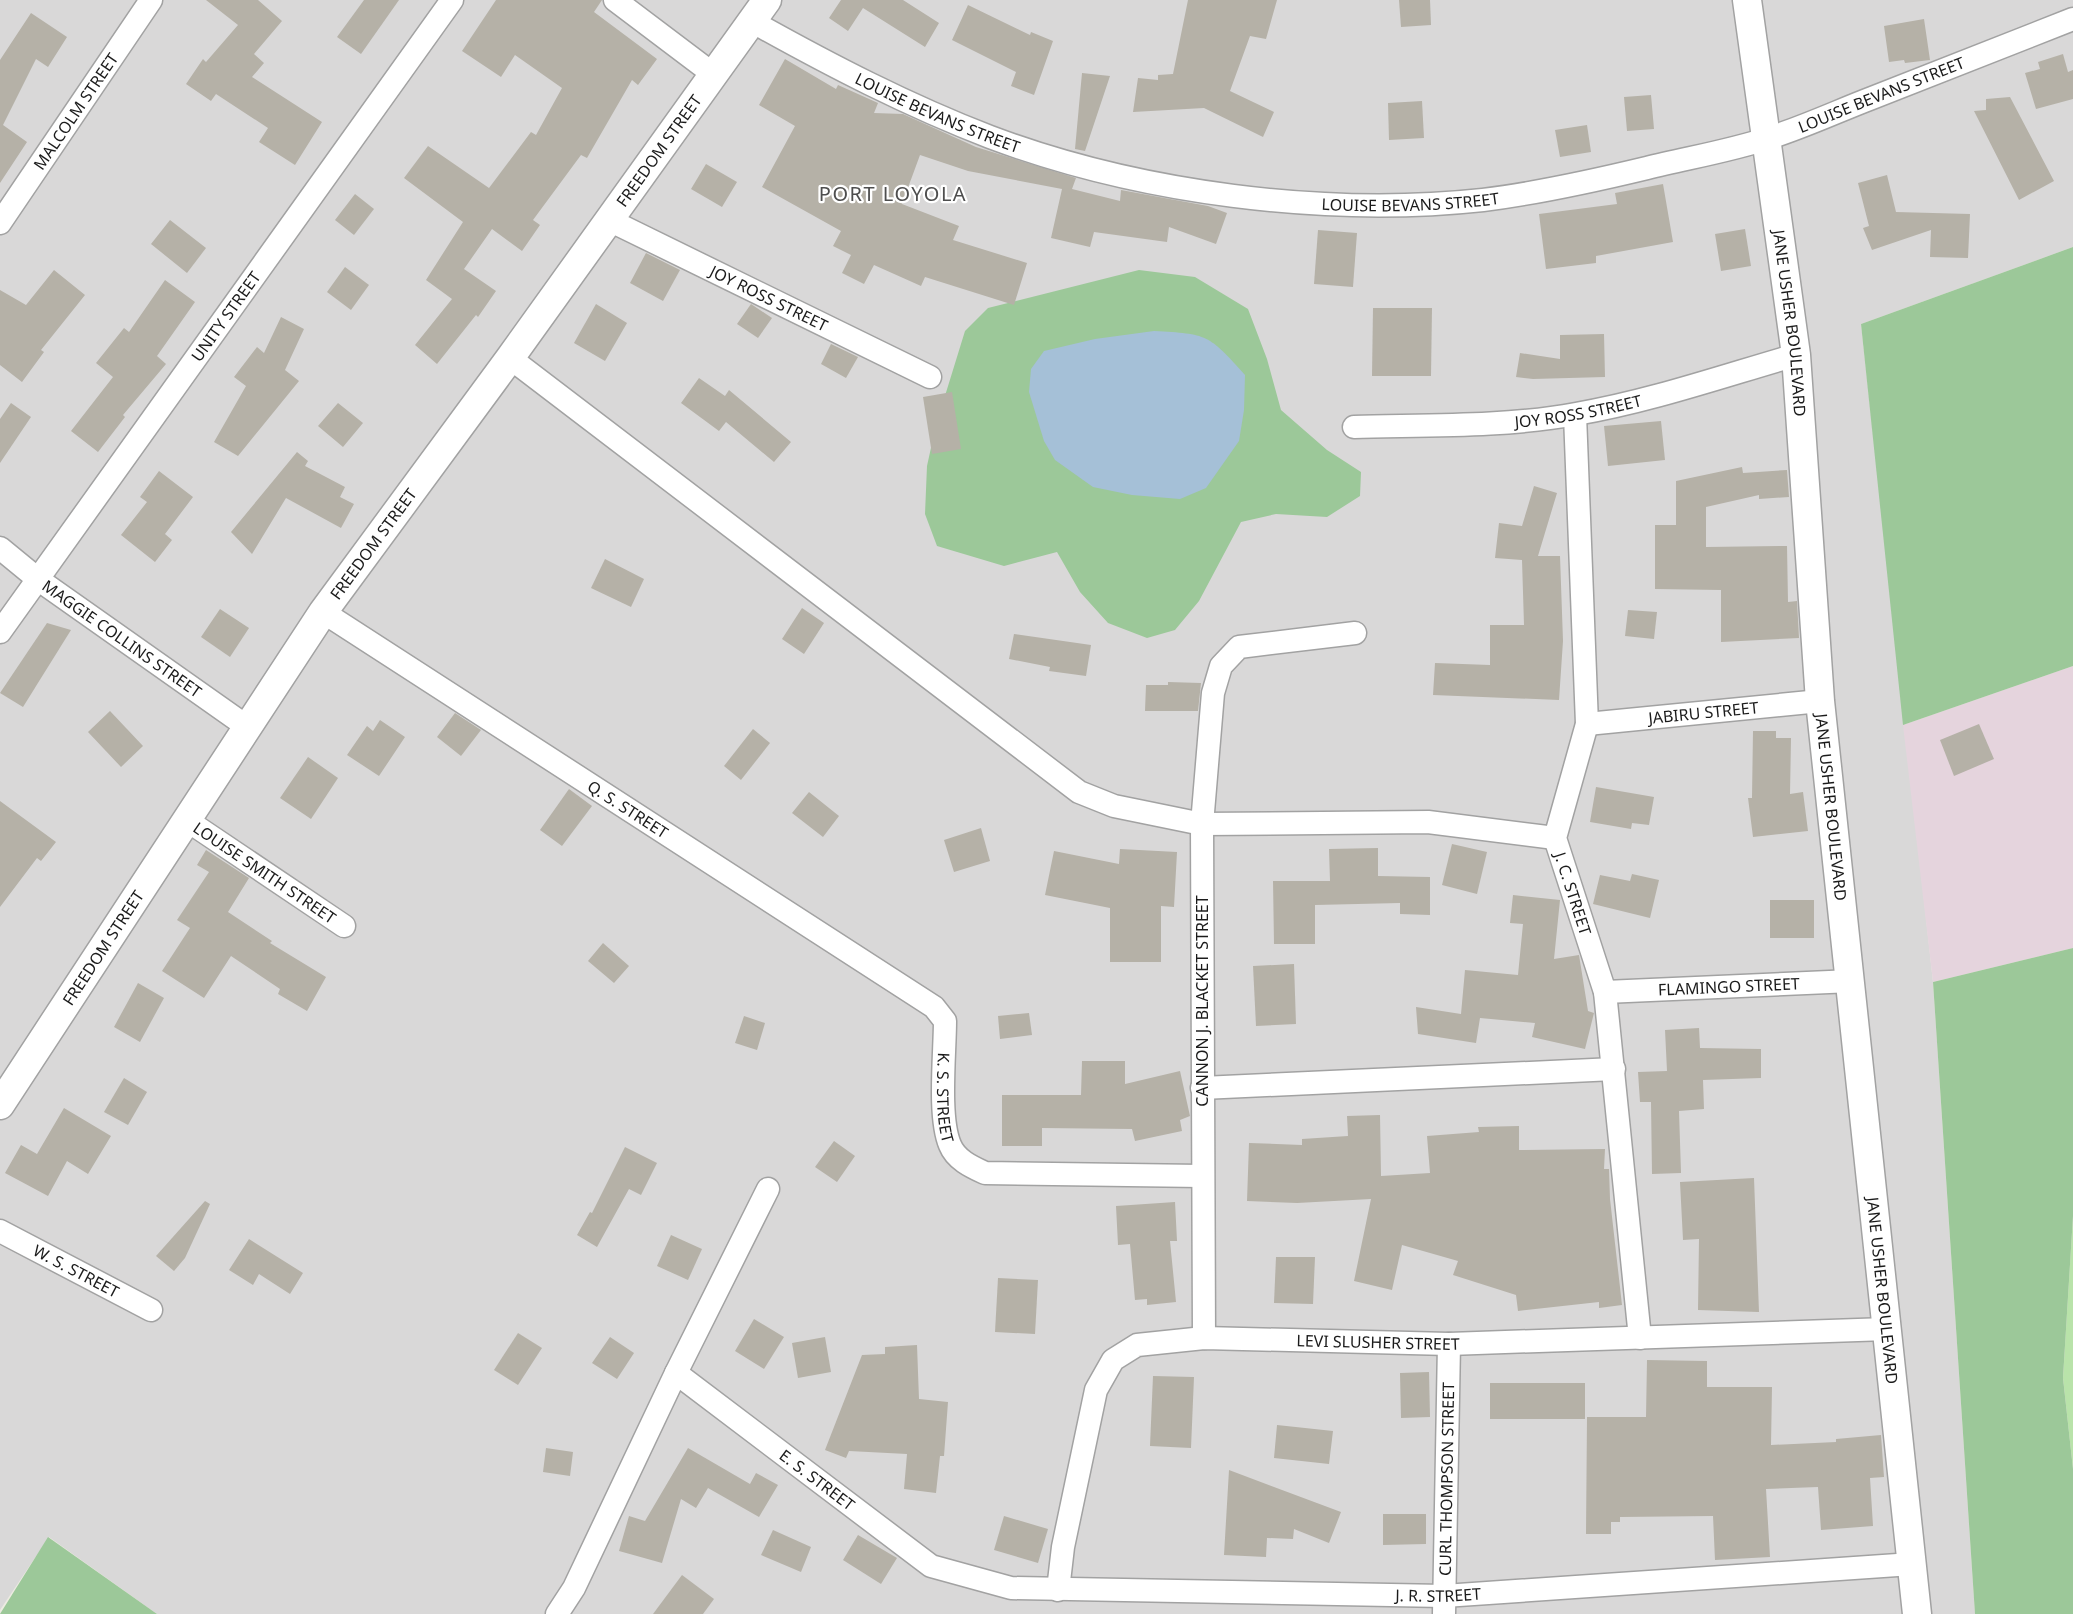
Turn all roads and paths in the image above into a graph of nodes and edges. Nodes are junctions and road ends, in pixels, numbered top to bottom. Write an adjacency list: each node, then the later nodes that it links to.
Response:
1 (151, 0): 10 (street, MALCOLM STREET)
2 (452, 0): 17 (street, UNITY STREET)
3 (615, 0): 7 (street)
4 (1747, 0): 8 (street, JANE USHER BOULEVARD)
5 (760, 11): 7 (street, FREEDOM STREET); 8 (street, LOUISE BEVANS STREET)
6 (2073, 19): 8 (street, LOUISE BEVANS STREET)
7 (713, 74): 9 (street, FREEDOM STREET)
8 (1767, 139): 11 (street, JANE USHER BOULEVARD)
9 (609, 220): 12 (street, FREEDOM STREET); 13 (street, JOY ROSS STREET)
10 (0, 223)
11 (1796, 355): 14 (street, JOY ROSS STREET); 21 (street, JANE USHER BOULEVARD)
12 (510, 358): 18 (street, FREEDOM STREET); 25 (street)
13 (930, 377)
14 (1575, 415): 15 (street, JOY ROSS STREET); 22 (street, J. C. STREET)
15 (1354, 427)
16 (0, 548): 17 (street, MAGGIE COLLINS STREET)
17 (39, 580): 19 (street, UNITY STREET); 23 (street, MAGGIE COLLINS STREET)
18 (322, 612): 23 (street, FREEDOM STREET); 30 (street, Q. S. STREET)
19 (0, 632)
20 (1355, 633): 25 (street, CANNON J. BLACKET STREET)
21 (1820, 701): 22 (street, JABIRU STREET); 28 (street, JANE USHER BOULEVARD)
22 (1587, 724): 26 (street, J. C. STREET)
23 (246, 726): 24 (street, FREEDOM STREET)
24 (185, 819): 27 (street, LOUISE SMITH STREET); 33 (street, FREEDOM STREET)
25 (1202, 824): 26 (street); 32 (street, CANNON J. BLACKET STREET)
26 (1555, 838): 29 (street, J. C. STREET)
27 (344, 926)
28 (1852, 981): 29 (street, FLAMINGO STREET); 38 (street, JANE USHER BOULEVARD)
29 (1605, 992): 31 (street, J. C. STREET)
30 (934, 1007): 34 (street, K. S. STREET)
31 (1614, 1069): 32 (street); 40 (street, J. C. STREET)
32 (1202, 1088): 34 (street, CANNON J. BLACKET STREET)
33 (0, 1105)
34 (1202, 1176): 39 (street, CANNON J. BLACKET STREET)
35 (768, 1189): 42 (street)
36 (0, 1231): 37 (street, W. S. STREET)
37 (151, 1310)
38 (1887, 1329): 40 (street, LEVI SLUSHER STREET); 43 (street, JANE USHER BOULEVARD)
39 (1204, 1338): 41 (street, LEVI SLUSHER STREET); 45 (street, LEVI SLUSHER STREET)
40 (1640, 1338): 41 (street, LEVI SLUSHER STREET)
41 (1449, 1344): 46 (street, CURL THOMPSON STREET)
42 (676, 1373): 44 (street, E. S. STREET); 47 (street)
43 (1912, 1564): 46 (street, J. R. STREET); 48 (street, JANE USHER BOULEVARD)
44 (962, 1576): 45 (street, J. R. STREET)
45 (1058, 1590): 46 (street, J. R. STREET)
46 (1444, 1605)
47 (557, 1614)
48 (1917, 1614)

